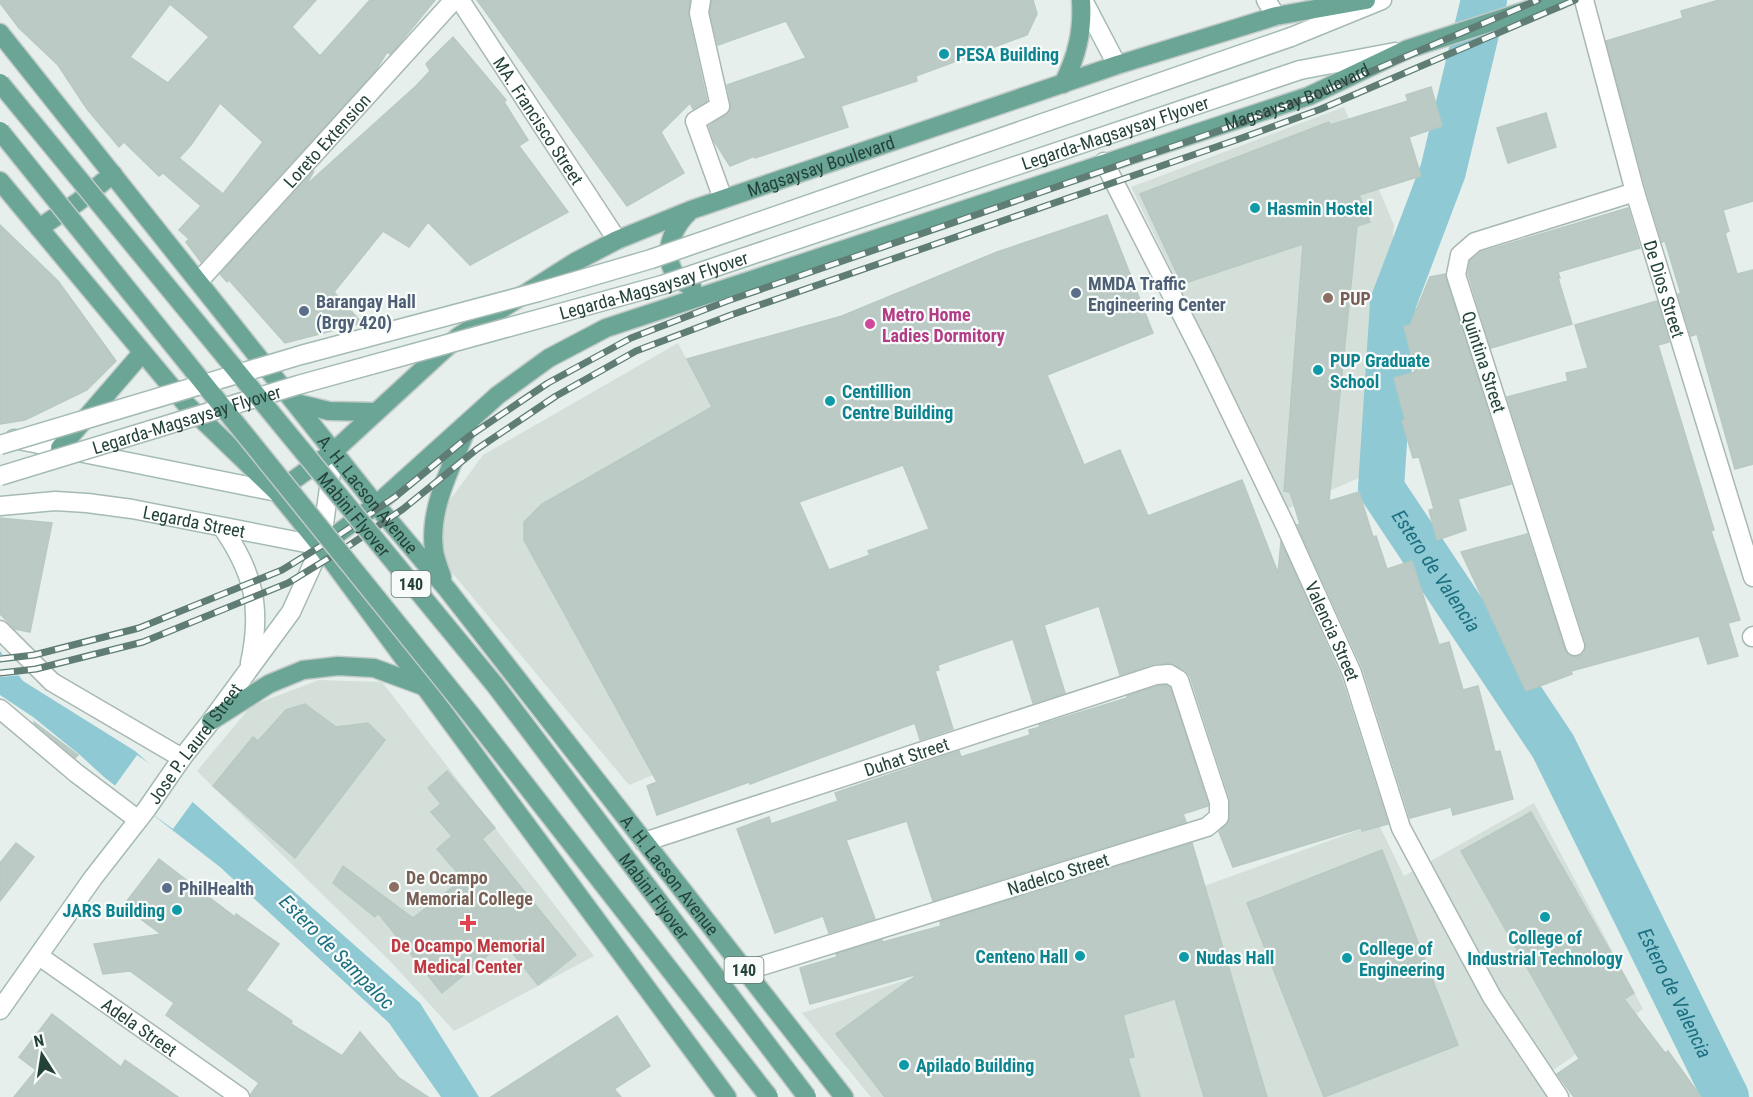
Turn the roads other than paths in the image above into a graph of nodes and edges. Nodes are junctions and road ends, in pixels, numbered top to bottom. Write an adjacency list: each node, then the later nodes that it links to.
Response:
1 (454, 0): 25 (street, Loreto Extension)
2 (460, 0): 24 (street, MA. Francisco Street)
3 (701, 0): 21 (street)
4 (1082, 0): 12 (street); 15 (main road)
5 (1366, 0): 9 (main road, Magsaysay Boulevard)
6 (1382, 0): 32 (street, Legarda-Magsaysay Flyover, bridge)
7 (1584, 0): 20 (street, De Dios Street)
8 (1550, 3): 11 (main road, Magsaysay Boulevard)
9 (1271, 8): 12 (main road, Magsaysay Boulevard)
10 (0, 33): 18 (main road, A. H. Lacson Avenue / 140)
11 (1408, 49): 13 (street, Magsaysay Boulevard); 17 (main road, Magsaysay Boulevard)
12 (1117, 65): 15 (main road, Magsaysay Boulevard)
13 (1300, 70): 35 (street, Legarda-Magsaysay Flyover, bridge)
14 (0, 83): 59 (main road, Mabini Flyover / 140, bridge)
15 (1063, 84): 21 (main road, Magsaysay Boulevard)
16 (0, 130): 58 (main road, Mabini Flyover / 140, bridge)
17 (1104, 162): 26 (main road, Magsaysay Boulevard); 61 (street, Valencia Street)
18 (113, 174): 23 (main road); 25 (main road, A. H. Lacson Avenue / 140)
19 (0, 181): 23 (main road, 140)
20 (1635, 192): 41 (street, De Dios Street); 44 (street, Quintina Street)
21 (723, 199): 22 (main road, Magsaysay Boulevard)
22 (691, 210): 24 (main road, Magsaysay Boulevard); 26 (main road)
23 (39, 228): 27 (main road, 140)
24 (617, 240): 29 (main road, Magsaysay Boulevard)
25 (199, 281): 28 (main road, A. H. Lacson Avenue / 140)
26 (714, 292): 30 (main road, Magsaysay Boulevard)
27 (142, 353): 33 (main road); 36 (main road, 140)
28 (296, 403): 29 (main road); 34 (main road, A. H. Lacson Avenue / 140)
29 (376, 412): 34 (main road, Magsaysay Boulevard)
30 (471, 419): 37 (main road, Magsaysay Boulevard); 42 (main road)
31 (0, 439): 33 (street)
32 (0, 445)
33 (60, 448): 36 (street)
34 (334, 451): 36 (main road); 37 (main road, A. H. Lacson Avenue / 140); 40 (street, Jose P. Laurel Street)
35 (0, 476)
36 (277, 492): 40 (main road, 140)
37 (376, 505): 40 (main road); 42 (main road, A. H. Lacson Avenue / 140)
38 (0, 506): 39 (street, Legarda Street)
39 (222, 527): 40 (street, Legarda Street); 45 (street)
40 (321, 546): 45 (street, Jose P. Laurel Street); 47 (main road, 140)
41 (1753, 577)
42 (447, 590): 52 (main road, A. H. Lacson Avenue / 140)
43 (0, 630): 50 (street)
44 (1575, 646)
45 (250, 668): 49 (street, Jose P. Laurel Street)
46 (1169, 674): 52 (street, Duhat Street); 54 (street, Nadelco Street)
47 (424, 686): 49 (main road); 57 (main road, 140)
48 (0, 709): 51 (street)
49 (211, 721): 50 (street, Jose P. Laurel Street)
50 (182, 758): 51 (street, Jose P. Laurel Street)
51 (141, 815): 53 (street, Jose P. Laurel Street)
52 (644, 842): 54 (main road, A. H. Lacson Avenue / 140)
53 (39, 956): 55 (street, Jose P. Laurel Street); 56 (street, Adela Street)
54 (744, 971): 60 (main road, A. H. Lacson Avenue / 140)
55 (0, 1010)
56 (240, 1097)
57 (727, 1097)
58 (769, 1097)
59 (807, 1097)
60 (844, 1097)
61 (1559, 1097)

